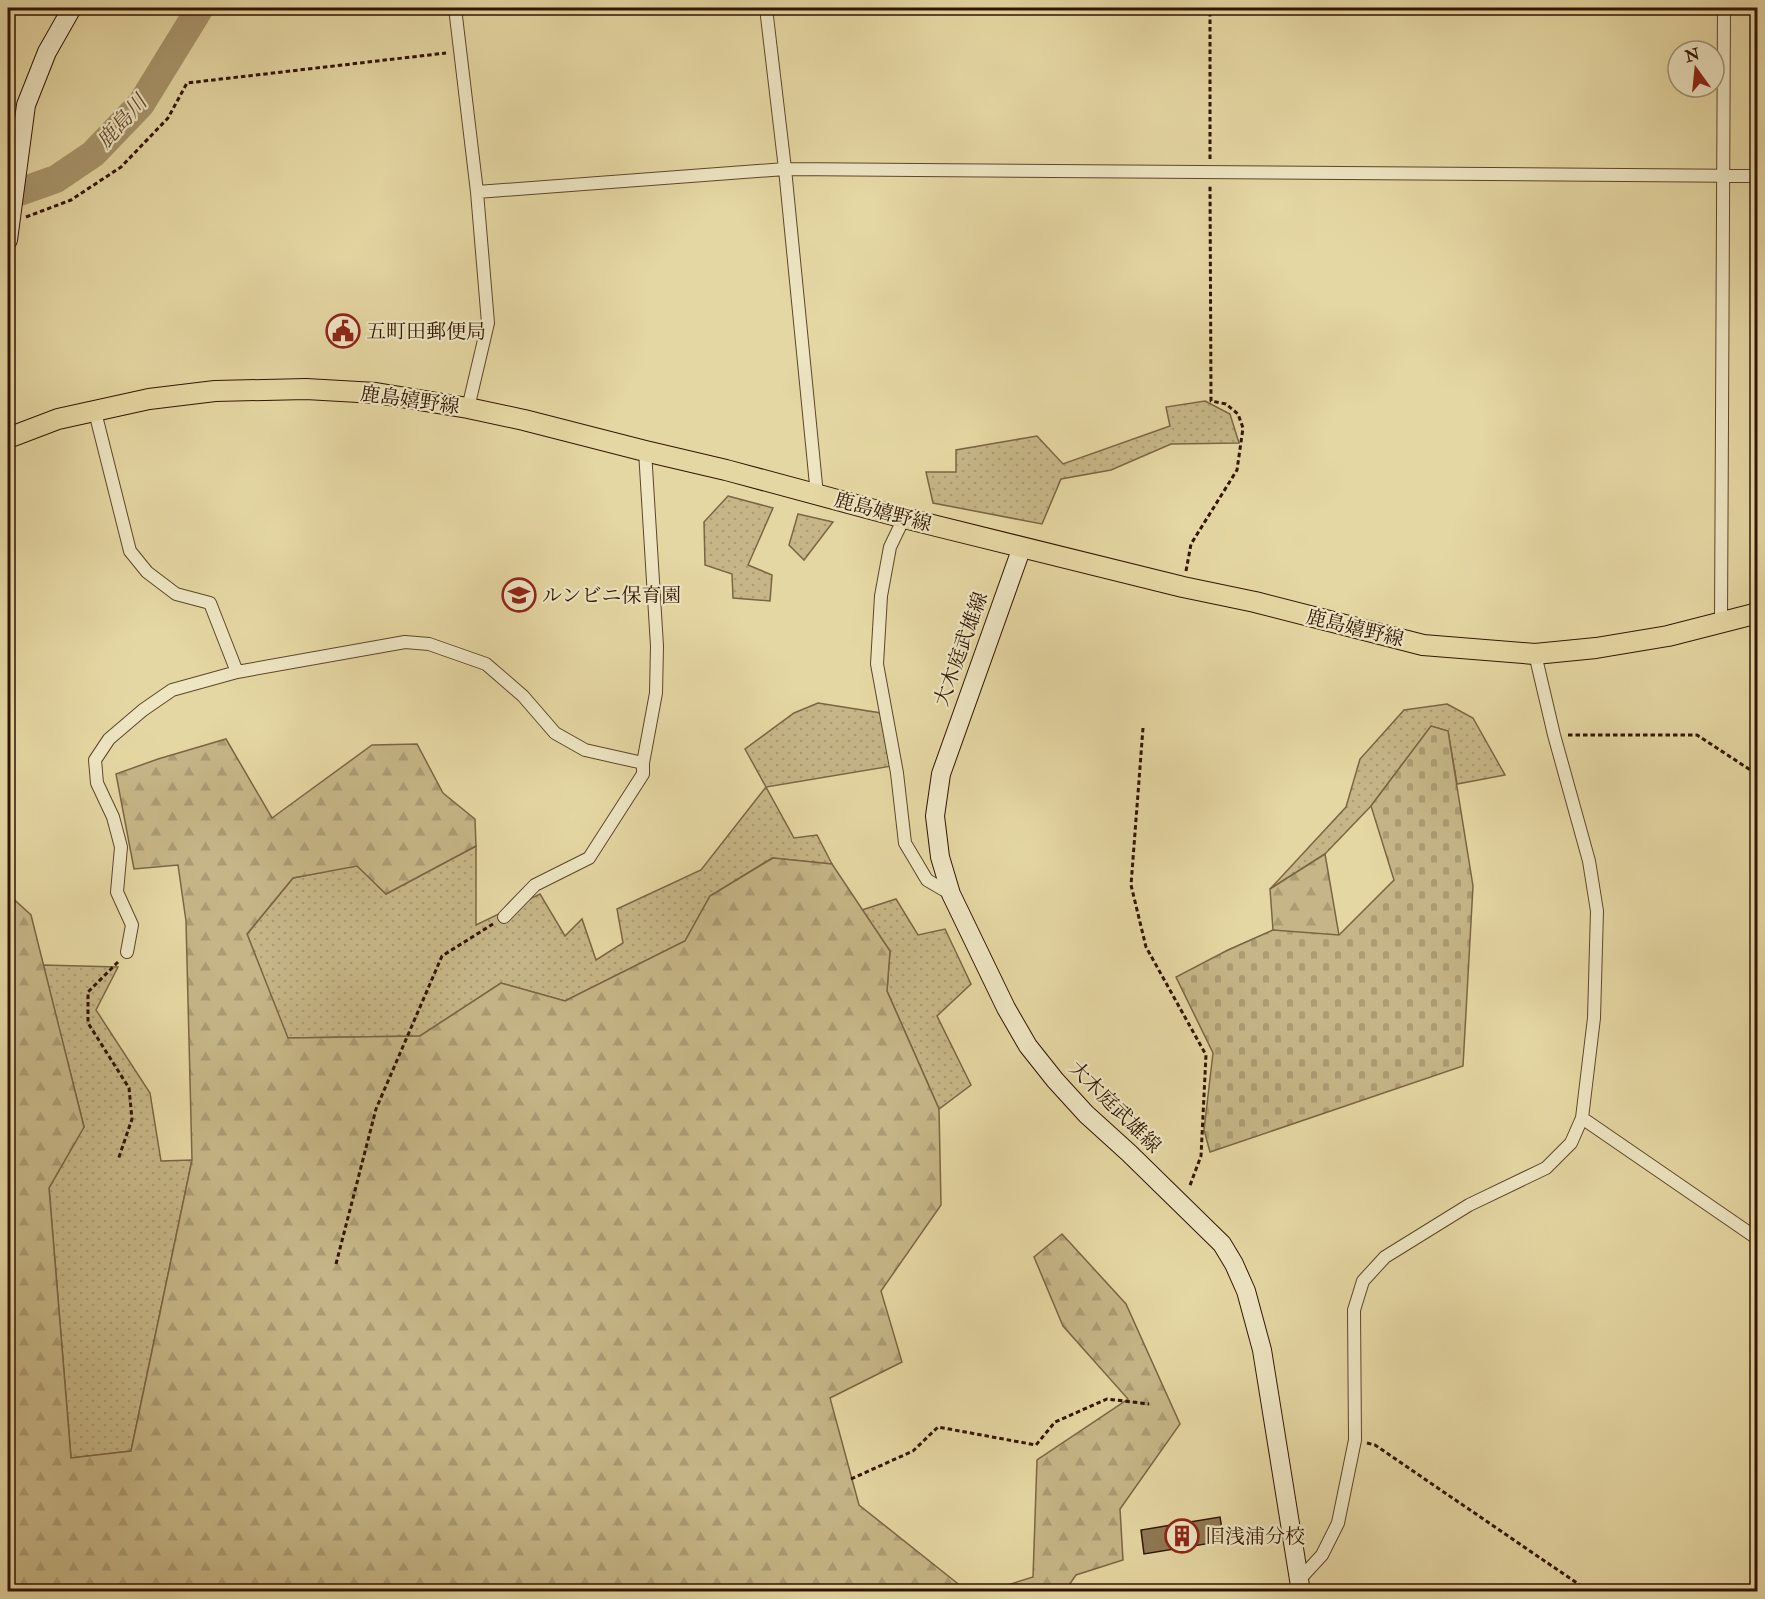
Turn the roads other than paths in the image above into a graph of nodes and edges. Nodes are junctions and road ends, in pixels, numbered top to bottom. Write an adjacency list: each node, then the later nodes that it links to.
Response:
1 (72, 8): 5 (main road)
2 (455, 8): 9 (street)
3 (766, 8): 6 (street)
4 (1724, 8): 7 (street)
5 (14, 163): 10 (main road)
6 (785, 169): 7 (street); 9 (street); 15 (street)
7 (1724, 176): 8 (street); 19 (street)
8 (1758, 176)
9 (477, 192): 11 (street)
10 (9, 232)
11 (468, 408): 12 (main road, 鹿島嬉野線); 14 (main road, 鹿島嬉野線)
12 (95, 412): 13 (main road, 鹿島嬉野線); 21 (street)
13 (8, 438)
14 (645, 452): 15 (main road, 鹿島嬉野線); 22 (street)
15 (817, 495): 16 (main road, 鹿島嬉野線)
16 (904, 518): 17 (main road, 鹿島嬉野線); 23 (street)
17 (1022, 547): 20 (main road, 鹿島嬉野線); 23 (main road, 大木庭武雄線)
18 (1758, 613): 19 (main road, 鹿島嬉野線)
19 (1721, 622): 20 (main road, 鹿島嬉野線)
20 (1535, 654): 26 (street)
21 (237, 672): 22 (street); 25 (street)
22 (643, 763): 24 (street)
23 (951, 894): 28 (main road, 大木庭武雄線)
24 (504, 917)
25 (127, 952)
26 (1582, 1118): 27 (street); 28 (street)
27 (1758, 1239)
28 (1300, 1586)

